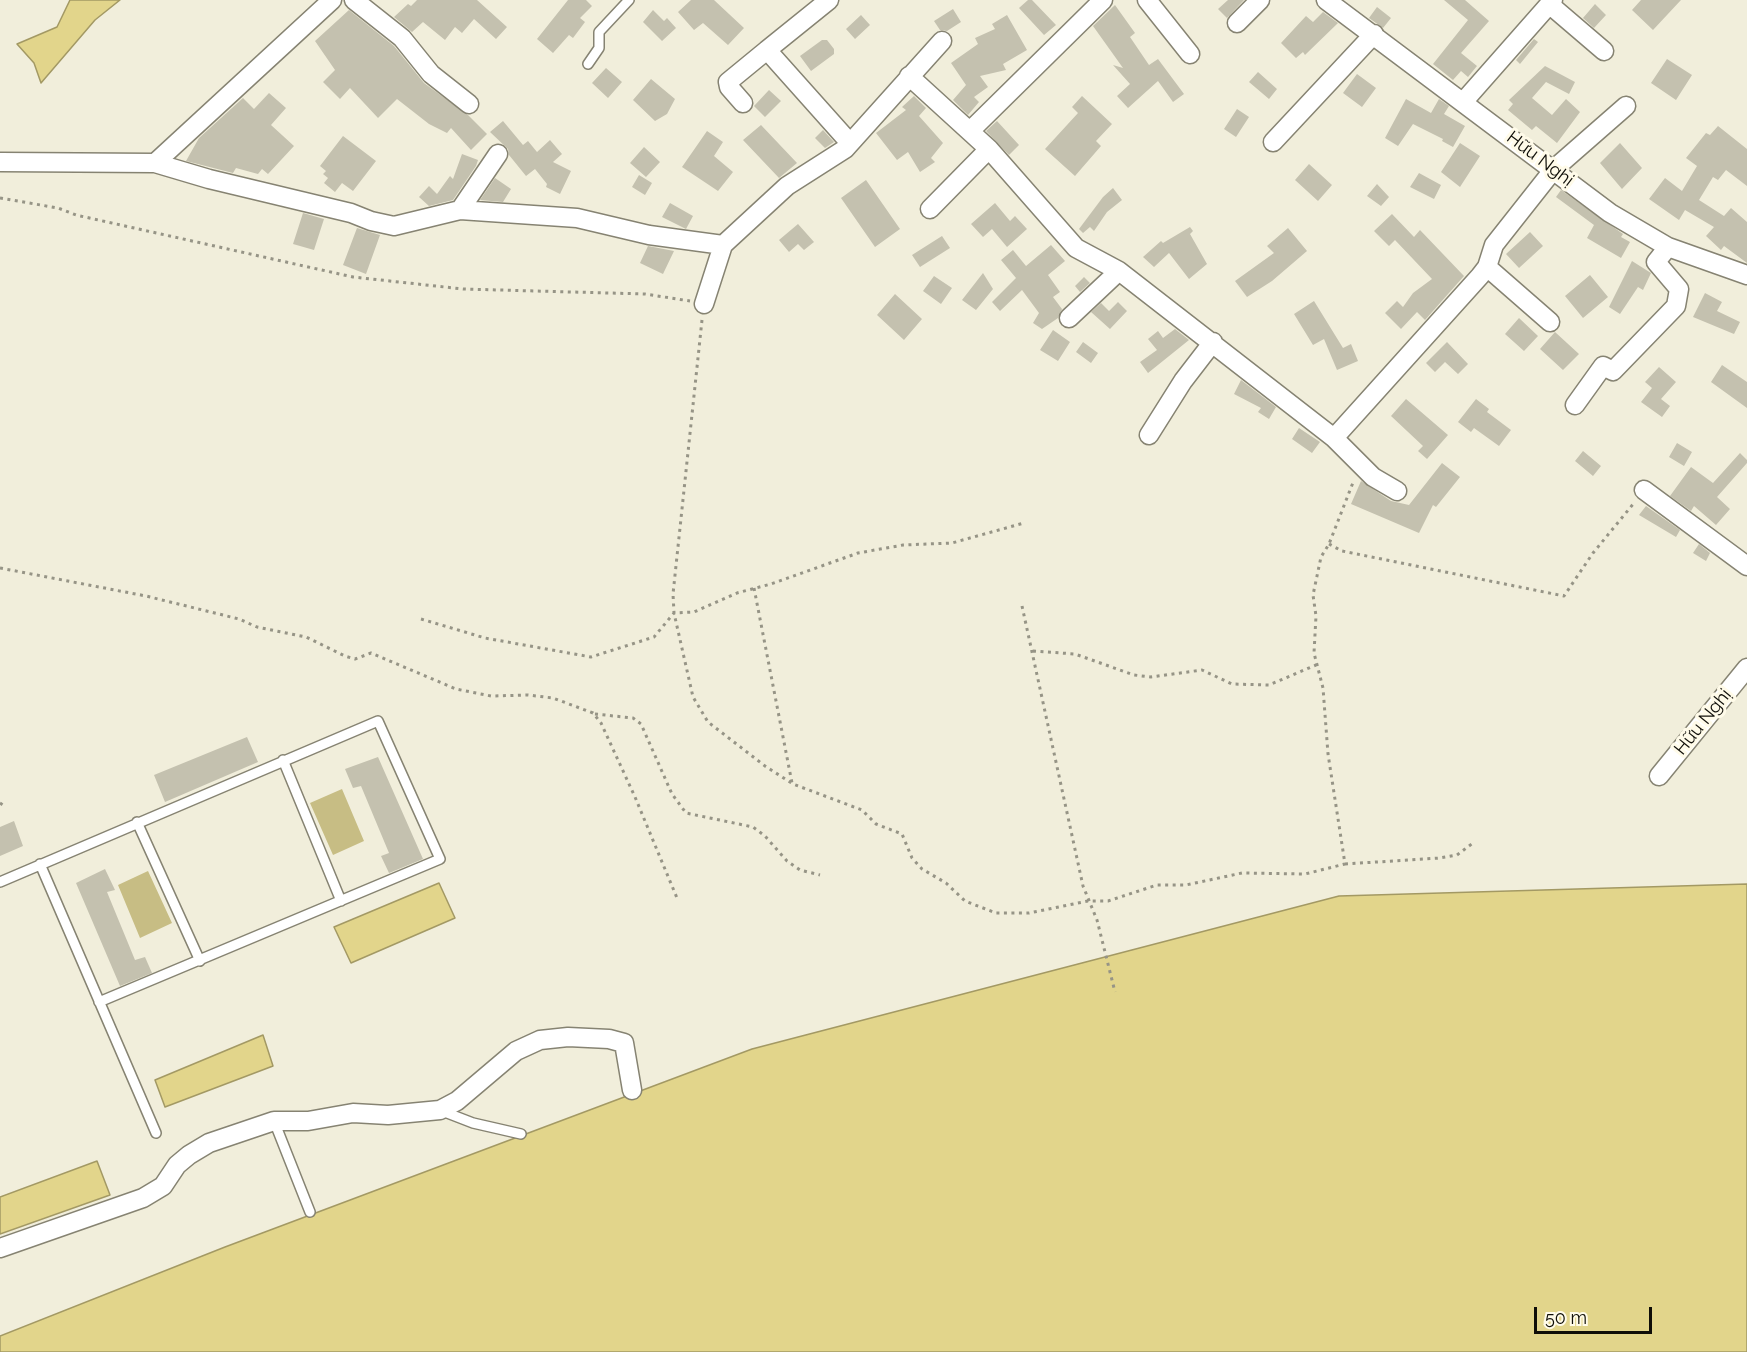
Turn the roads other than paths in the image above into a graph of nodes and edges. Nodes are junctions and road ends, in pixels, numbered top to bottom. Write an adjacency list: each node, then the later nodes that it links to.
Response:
1 (332, 0): 28 (street)
2 (354, 0): 20 (street)
3 (629, 0): 16 (lane)
4 (829, 0): 13 (street)
5 (1103, 0): 22 (street)
6 (1148, 0): 15 (street)
7 (1260, 0): 10 (street)
8 (1326, 0): 11 (street, Hữu Nghị)
9 (1551, 2): 14 (street); 18 (street)
10 (1237, 23)
11 (1374, 34): 18 (street, Hữu Nghị); 23 (street)
12 (942, 41): 17 (street)
13 (767, 50): 19 (street); 24 (street)
14 (1604, 51)
15 (1190, 54)
16 (588, 64)
17 (909, 76): 22 (street); 24 (street)
18 (1464, 101): 29 (street, Hữu Nghị)
19 (743, 103)
20 (469, 104)
21 (1626, 106): 29 (street)
22 (970, 130): 25 (street)
23 (1273, 142)
24 (850, 143): 32 (street)
25 (989, 149): 30 (street); 35 (street)
26 (498, 154): 31 (street)
27 (0, 162): 28 (street)
28 (155, 163): 31 (street)
29 (1554, 169): 33 (street, Hữu Nghị); 34 (street)
30 (930, 209)
31 (460, 210): 32 (street)
32 (723, 245): 37 (street)
33 (1668, 247): 36 (street, Hữu Nghị); 41 (street)
34 (1487, 267): 39 (street); 43 (street)
35 (1119, 271): 38 (street); 40 (street)
36 (1747, 275)
37 (704, 304)
38 (1069, 318)
39 (1550, 322)
40 (1213, 342): 42 (street); 43 (street)
41 (1575, 405)
42 (1149, 435)
43 (1334, 438): 45 (street)
44 (1644, 490): 46 (street)
45 (1397, 491)
46 (1747, 566)
47 (1747, 668): 49 (street, Hữu Nghị)
48 (283, 760): 50 (lane); 53 (lane); 53 (lane)
49 (1659, 776)
50 (137, 822): 51 (lane); 54 (lane)
51 (40, 864): 52 (lane); 55 (lane)
52 (0, 882)
53 (341, 901): 54 (lane)
54 (201, 961): 55 (lane)
55 (99, 1002): 59 (lane)
56 (632, 1090): 57 (street)
57 (440, 1110): 58 (street); 60 (lane)
58 (274, 1122): 61 (lane); 62 (street)
59 (156, 1133)
60 (520, 1134)
61 (310, 1212)
62 (0, 1248)

